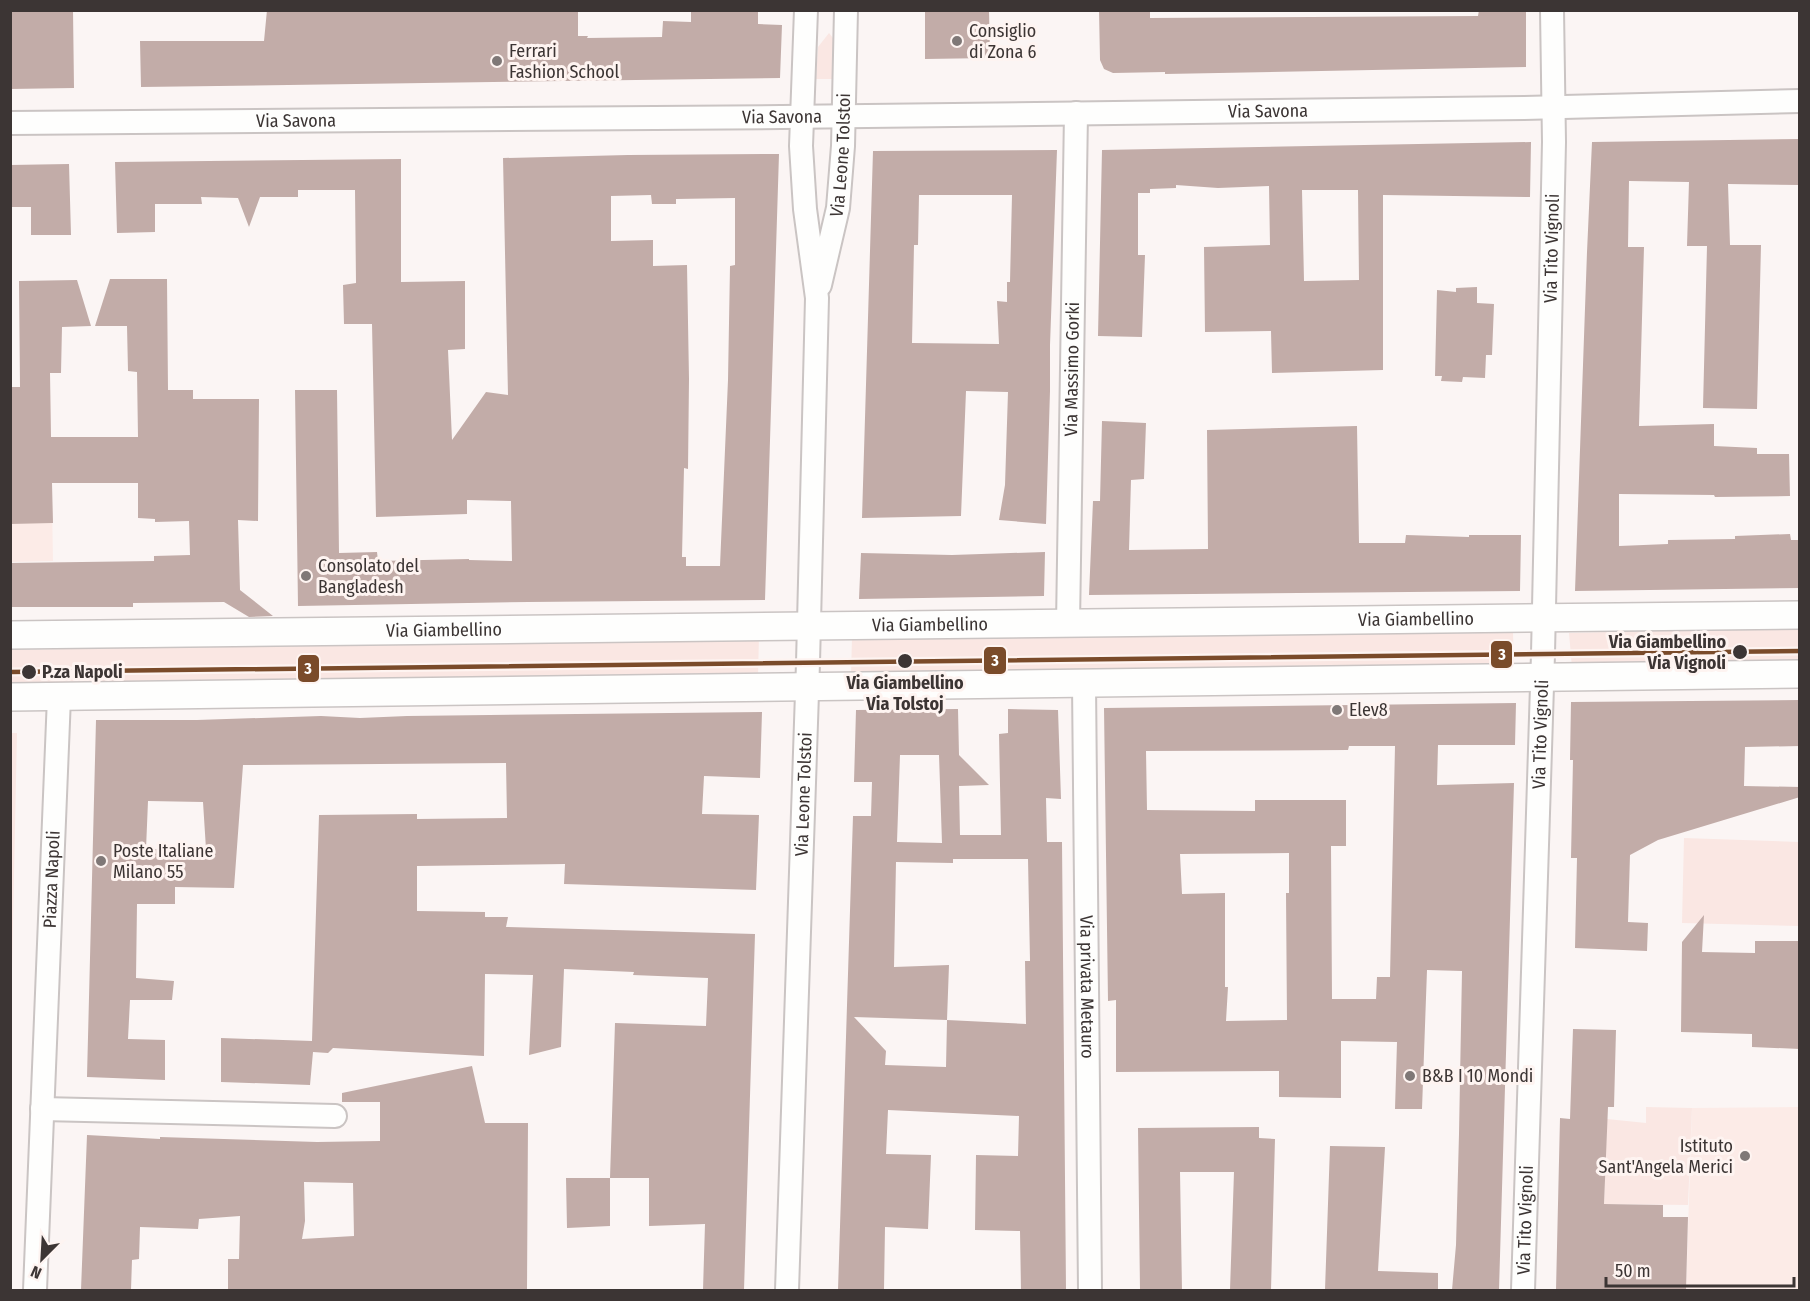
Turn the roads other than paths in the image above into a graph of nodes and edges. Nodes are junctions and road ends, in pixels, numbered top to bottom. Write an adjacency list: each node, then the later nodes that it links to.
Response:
1 (806, 10): 8 (street, Via Leone Tolstoi)
2 (846, 10): 7 (street, Via Leone Tolstoi)
3 (1552, 10): 5 (street)
4 (1800, 101): 5 (street, Via Savona)
5 (1553, 106): 6 (street, Via Savona); 12 (street, Via Tito Vignoli)
6 (1076, 113): 7 (street, Via Savona); 13 (street, Via Massimo Gorki)
7 (843, 116): 8 (street, Via Savona); 10 (street, Via Leone Tolstoi)
8 (802, 117): 9 (street, Via Savona); 10 (street, Via Leone Tolstoi)
9 (10, 123)
10 (817, 298): 14 (street, Via Leone Tolstoi)
11 (1800, 615): 12 (street, Via Giambellino)
12 (1544, 618): 13 (street, Via Giambellino); 17 (street, Via Tito Vignoli)
13 (1068, 624): 14 (street, Via Giambellino)
14 (808, 626): 15 (street, Via Giambellino); 19 (street, Via Leone Tolstoi)
15 (10, 635)
16 (1800, 674): 17 (street)
17 (1542, 677): 18 (street); 27 (street, Via Tito Vignoli)
18 (1084, 684): 19 (street); 26 (street, Via privata Metauro)
19 (807, 687): 21 (street); 25 (street, Via Leone Tolstoi)
20 (10, 697): 21 (street)
21 (59, 697): 22 (street, Piazza Napoli)
22 (42, 1109): 23 (street); 24 (street, Piazza Napoli)
23 (335, 1116)
24 (35, 1290)
25 (787, 1290)
26 (1090, 1290)
27 (1523, 1290)

